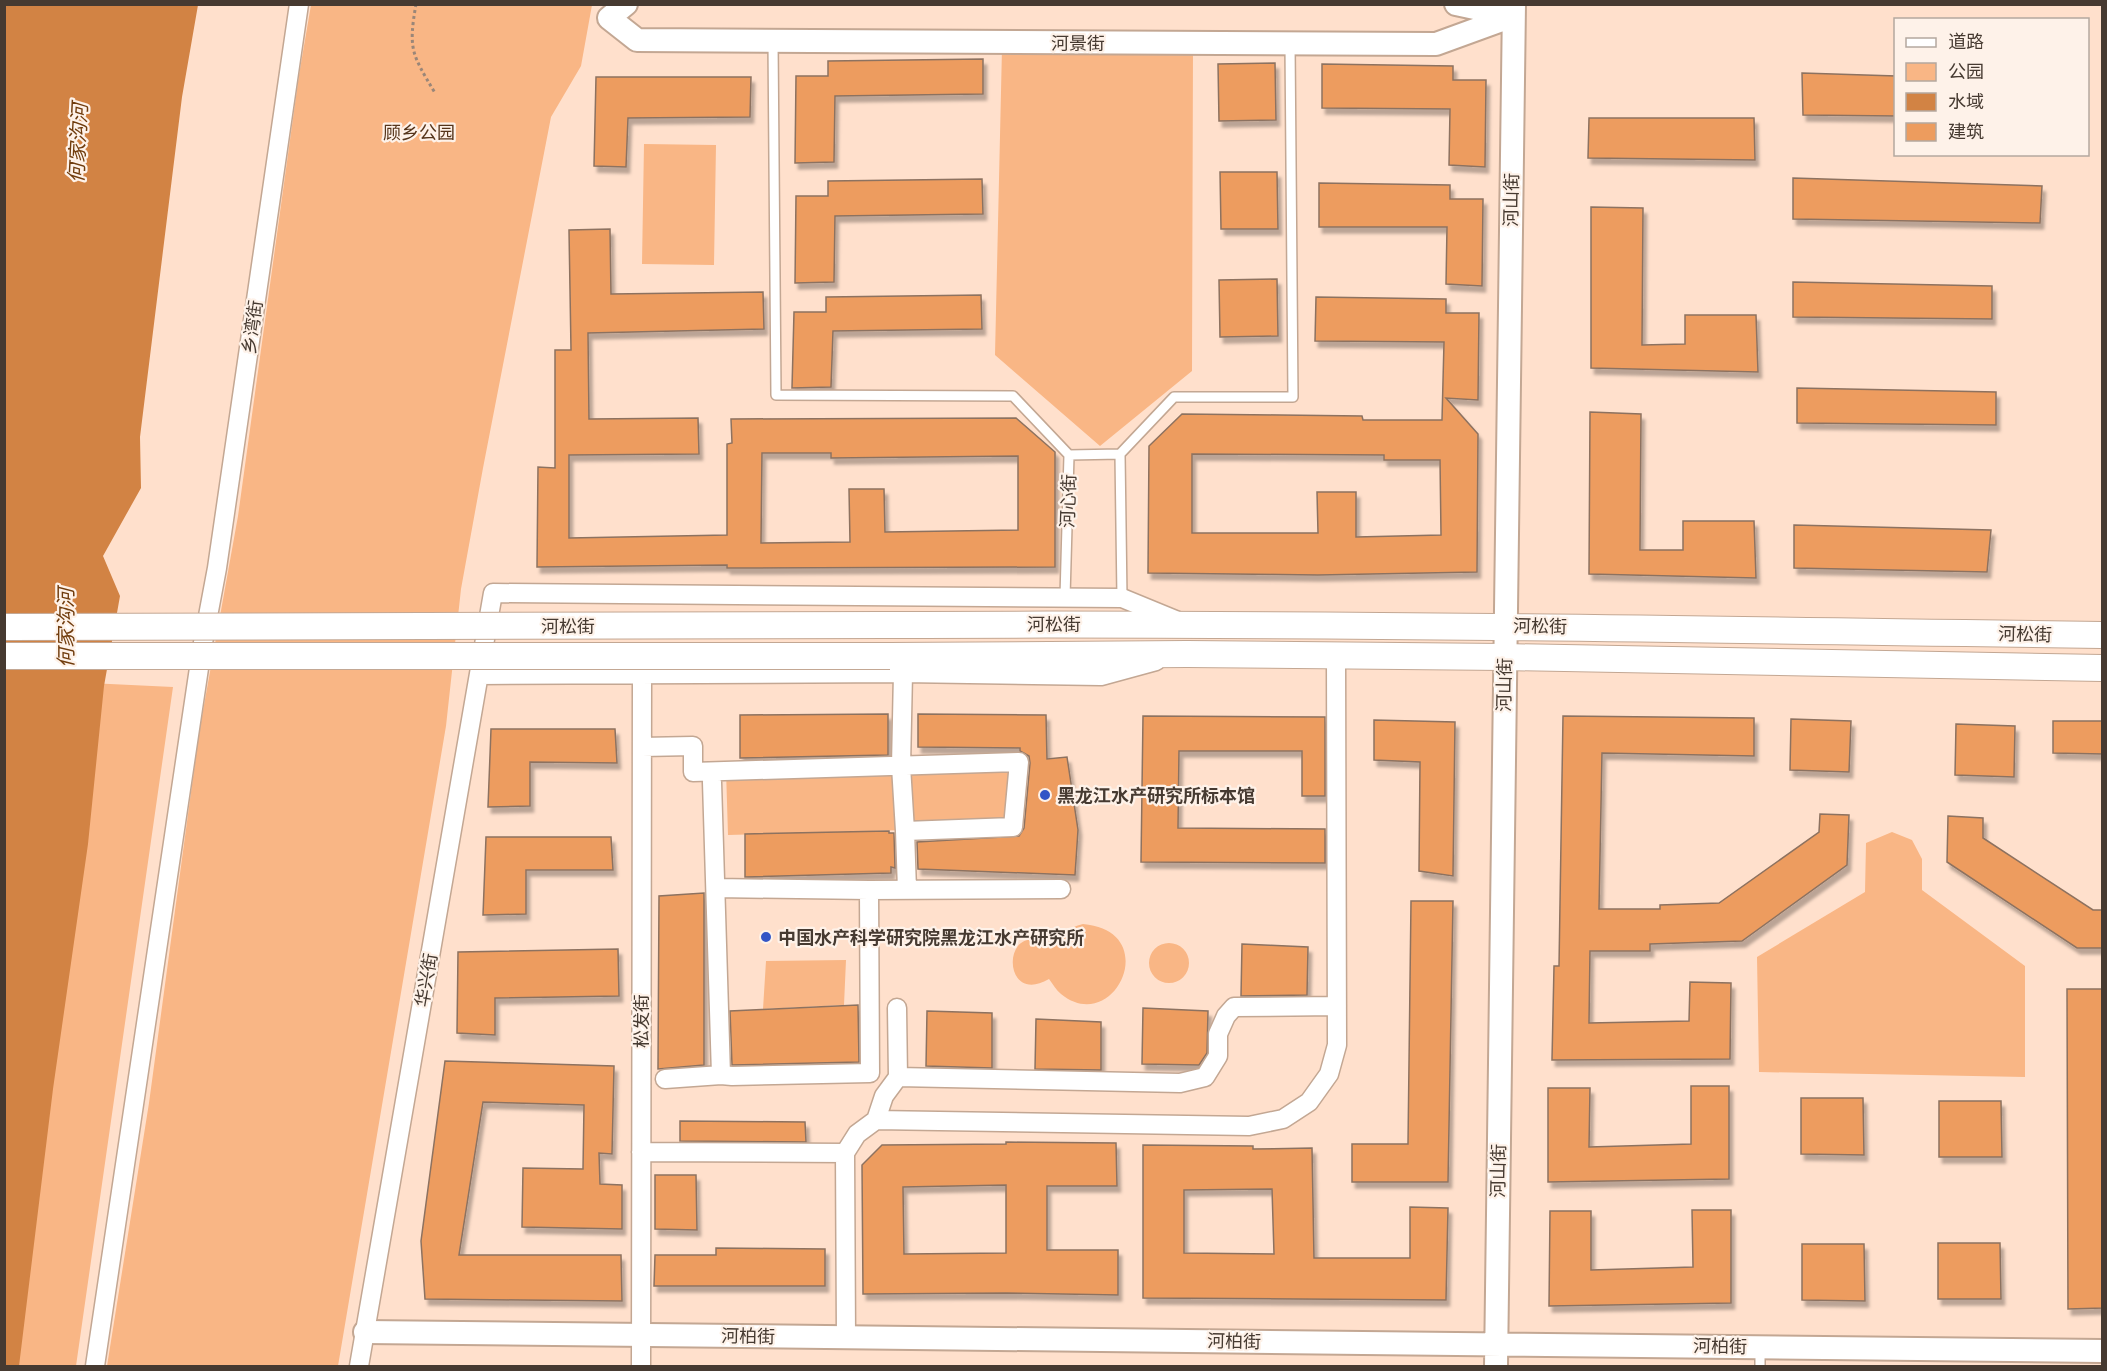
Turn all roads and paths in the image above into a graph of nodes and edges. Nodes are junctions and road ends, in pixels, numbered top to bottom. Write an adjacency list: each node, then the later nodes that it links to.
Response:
1 (299, 4): 46 (street, 乡湾街)
2 (416, 4): 8 (path)
3 (626, 4): 6 (street, 河景街)
4 (1456, 4): 5 (street)
5 (1513, 10): 7 (street, 河景街); 14 (street, 河山街)
6 (773, 41): 7 (street, 河景街); 10 (lane)
7 (1290, 44): 9 (lane)
8 (435, 93)
9 (1120, 454): 10 (lane, 河心街); 12 (lane)
10 (1069, 455): 11 (lane, 河心街)
11 (1065, 597): 12 (street); 22 (street, 华兴街)
12 (1122, 598): 13 (street)
13 (1183, 623): 14 (main road, 河松街); 15 (main road, 河松街, bridge)
14 (1505, 626): 16 (main road, 河松街); 19 (street, 河山街)
15 (4, 627)
16 (2103, 635)
17 (4, 656): 20 (main road, 河松街, bridge)
18 (1336, 657): 19 (main road, 河松街); 20 (main road, 河松街); 32 (street)
19 (1504, 657): 21 (main road, 河松街); 44 (street, 河山街)
20 (896, 664): 23 (street); 25 (street)
21 (2103, 668)
22 (479, 675): 23 (street); 40 (street, 华兴街)
23 (642, 676): 24 (street, 松发街)
24 (642, 747): 25 (street); 38 (street, 松发街)
25 (901, 766): 27 (street); 27 (street)
26 (712, 782): 28 (street)
27 (905, 831): 31 (street)
28 (716, 888): 30 (street); 34 (street)
29 (1060, 889): 31 (street)
30 (869, 890): 31 (street); 34 (street)
31 (907, 890)
32 (1337, 1006): 35 (street); 37 (street)
33 (897, 1008): 35 (street)
34 (721, 1075): 36 (street)
35 (898, 1077): 37 (street)
36 (665, 1079)
37 (876, 1120): 39 (street)
38 (641, 1152): 39 (street); 41 (street, 松发街)
39 (845, 1153): 42 (street)
40 (365, 1332): 41 (street, 河柏街); 47 (street, 华兴街)
41 (641, 1335): 42 (street, 河柏街); 48 (street, 松发街)
42 (846, 1337): 44 (street, 河柏街)
43 (2103, 1351): 45 (street, 河柏街)
44 (1496, 1355): 45 (street, 河柏街)
45 (1760, 1357)
46 (95, 1366)
47 (359, 1366)
48 (640, 1366)

